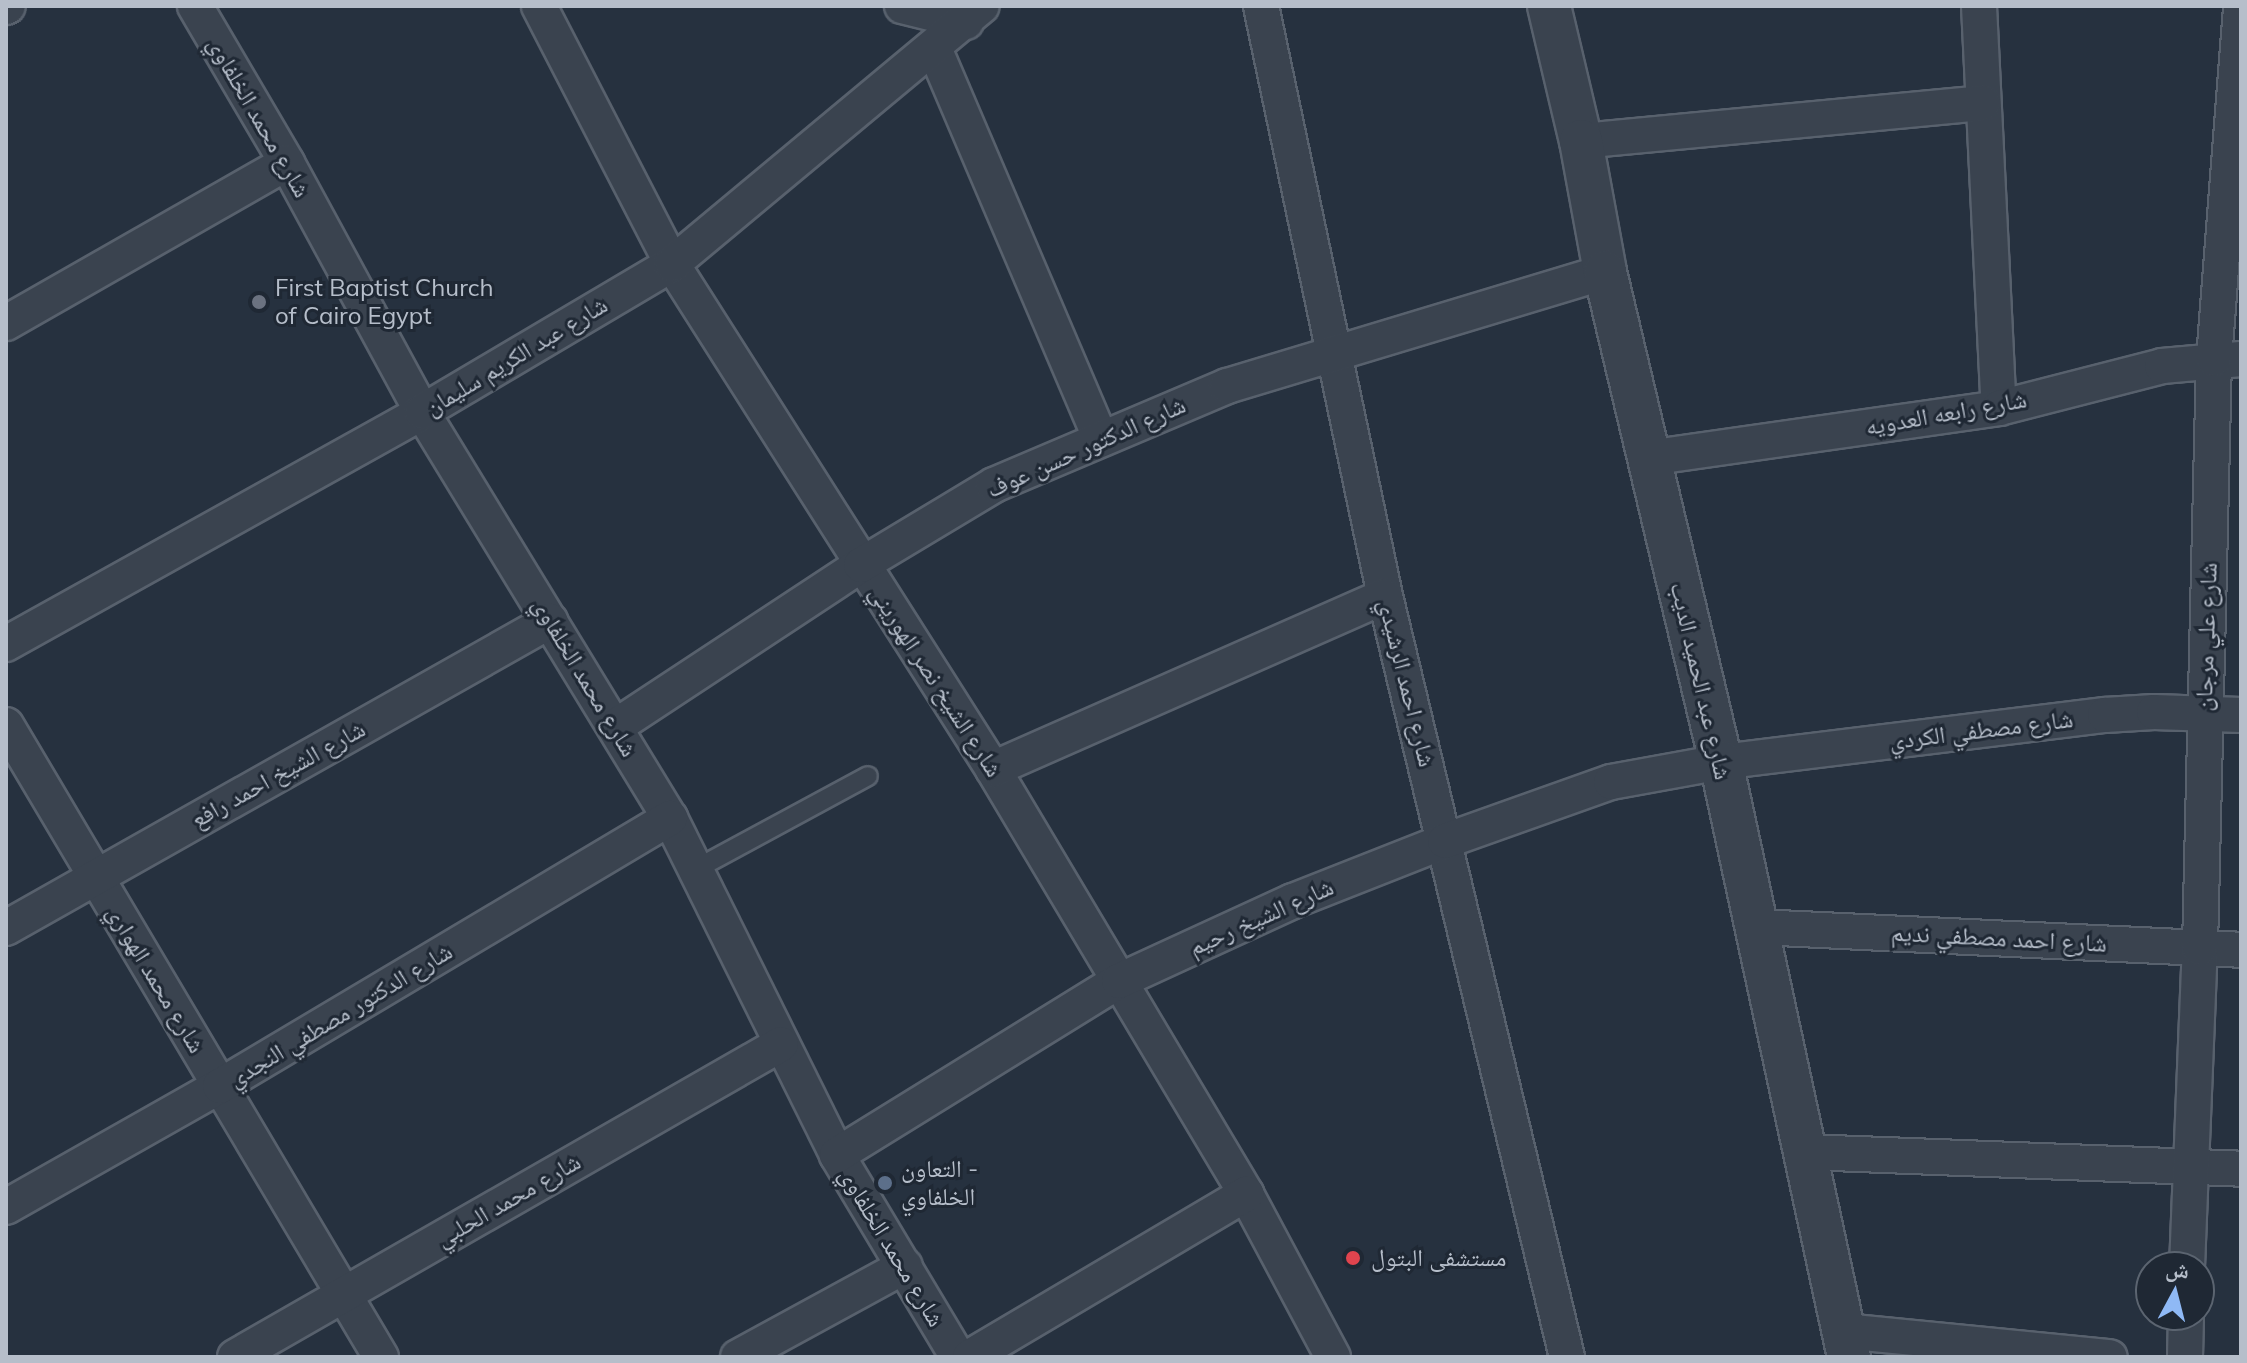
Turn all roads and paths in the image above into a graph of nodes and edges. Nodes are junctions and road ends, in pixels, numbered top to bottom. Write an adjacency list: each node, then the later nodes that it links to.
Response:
1 (195, 6): 12 (street, شارع محمد الخلفاوي)
2 (539, 6): 13 (street, شارع الشيخ نصر الهوريني)
3 (902, 6): 8 (street)
4 (1261, 6): 16 (street, شارع احمد الرشيدي)
5 (1549, 6): 11 (street, شارع عبد الحميد الديب)
6 (1979, 6): 10 (street)
7 (2241, 9): 17 (street, شارع علي مرجان)
8 (974, 14): 9 (street, شارع عبد الكريم سليمان)
9 (934, 48): 13 (street, شارع عبد الكريم سليمان); 20 (street)
10 (1983, 103): 11 (street); 18 (street)
11 (1581, 141): 14 (street, شارع عبد الحميد الديب)
12 (287, 163): 15 (street); 19 (street, شارع محمد الخلفاوي)
13 (672, 264): 19 (street, شارع عبد الكريم سليمان); 22 (street, شارع الشيخ نصر الهوريني)
14 (1605, 272): 16 (street, شارع الدكتور حسن عوف); 21 (street, شارع عبد الحميد الديب)
15 (6, 323)
16 (1333, 353): 20 (street, شارع الدكتور حسن عوف); 23 (street, شارع احمد الرشيدي)
17 (2228, 359): 18 (street, شارع رابعه العدويه); 26 (street, شارع علي مرجان)
18 (1999, 408): 21 (street, شارع رابعه العدويه)
19 (422, 412): 24 (street, شارع محمد الخلفاوي); 25 (street, شارع عبد الكريم سليمان)
20 (1100, 438): 22 (street, شارع الدكتور حسن عوف)
21 (1648, 458): 30 (street, شارع عبد الحميد الديب)
22 (861, 565): 29 (street, شارع الدكتور حسن عوف); 31 (street, شارع الشيخ نصر الهوريني)
23 (1385, 596): 31 (street); 34 (street, شارع احمد الرشيدي)
24 (550, 621): 29 (street, شارع محمد الخلفاوي); 36 (street, شارع الشيخ احمد رافع)
25 (6, 644)
26 (2203, 712): 27 (street, شارع مصطفي الكردي); 30 (street, شارع مصطفي الكردي); 39 (street, شارع علي مرجان)
27 (2241, 715)
28 (6, 725): 36 (street, شارع محمد الهواري)
29 (615, 727): 33 (street, شارع محمد الخلفاوي)
30 (1721, 762): 34 (street, شارع الشيخ رحيم); 37 (street, شارع عبد الحميد الديب)
31 (993, 769): 41 (street, شارع الشيخ نصر الهوريني)
32 (868, 776): 35 (lane)
33 (670, 818): 35 (street, شارع محمد الخلفاوي); 43 (street, شارع الدكتور مصطفي النجدي)
34 (1445, 841): 41 (street, شارع الشيخ رحيم); 61 (street, شارع احمد الرشيدي)
35 (698, 868): 42 (street, شارع محمد الخلفاوي)
36 (95, 877): 38 (street, شارع الشيخ احمد رافع); 43 (street, شارع محمد الهواري)
37 (1757, 927): 39 (street, شارع احمد مصطفي نديم); 44 (street, شارع عبد الحميد الديب)
38 (6, 928)
39 (2200, 948): 40 (street, شارع احمد مصطفي نديم); 46 (street, شارع علي مرجان)
40 (2241, 950)
41 (1119, 981): 45 (street, شارع الشيخ رحيم); 48 (street, شارع الشيخ نصر الهوريني)
42 (781, 1044): 45 (street, شارع محمد الخلفاوي); 52 (street, شارع محمد الحلبي)
43 (220, 1086): 49 (street, شارع الدكتور مصطفي النجدي); 52 (street, شارع محمد الهواري)
44 (1806, 1152): 46 (street); 54 (street, شارع عبد الحميد الديب)
45 (837, 1155): 51 (street, شارع محمد الخلفاوي)
46 (2189, 1166): 47 (street); 50 (street, شارع علي مرجان)
47 (2241, 1169)
48 (1246, 1194): 59 (street); 60 (street, شارع الشيخ نصر الهوريني)
49 (6, 1207)
50 (2187, 1251)
51 (905, 1266): 57 (street); 58 (street, شارع محمد الخلفاوي)
52 (343, 1294): 55 (street, شارع محمد الحلبي); 56 (street, شارع محمد الهواري)
53 (2186, 1331): 63 (street)
54 (1846, 1344): 62 (street)
55 (235, 1357)
56 (381, 1357)
57 (738, 1357)
58 (958, 1357)
59 (970, 1357)
60 (1333, 1357)
61 (1567, 1357)
62 (2110, 1357)
63 (2185, 1357)

